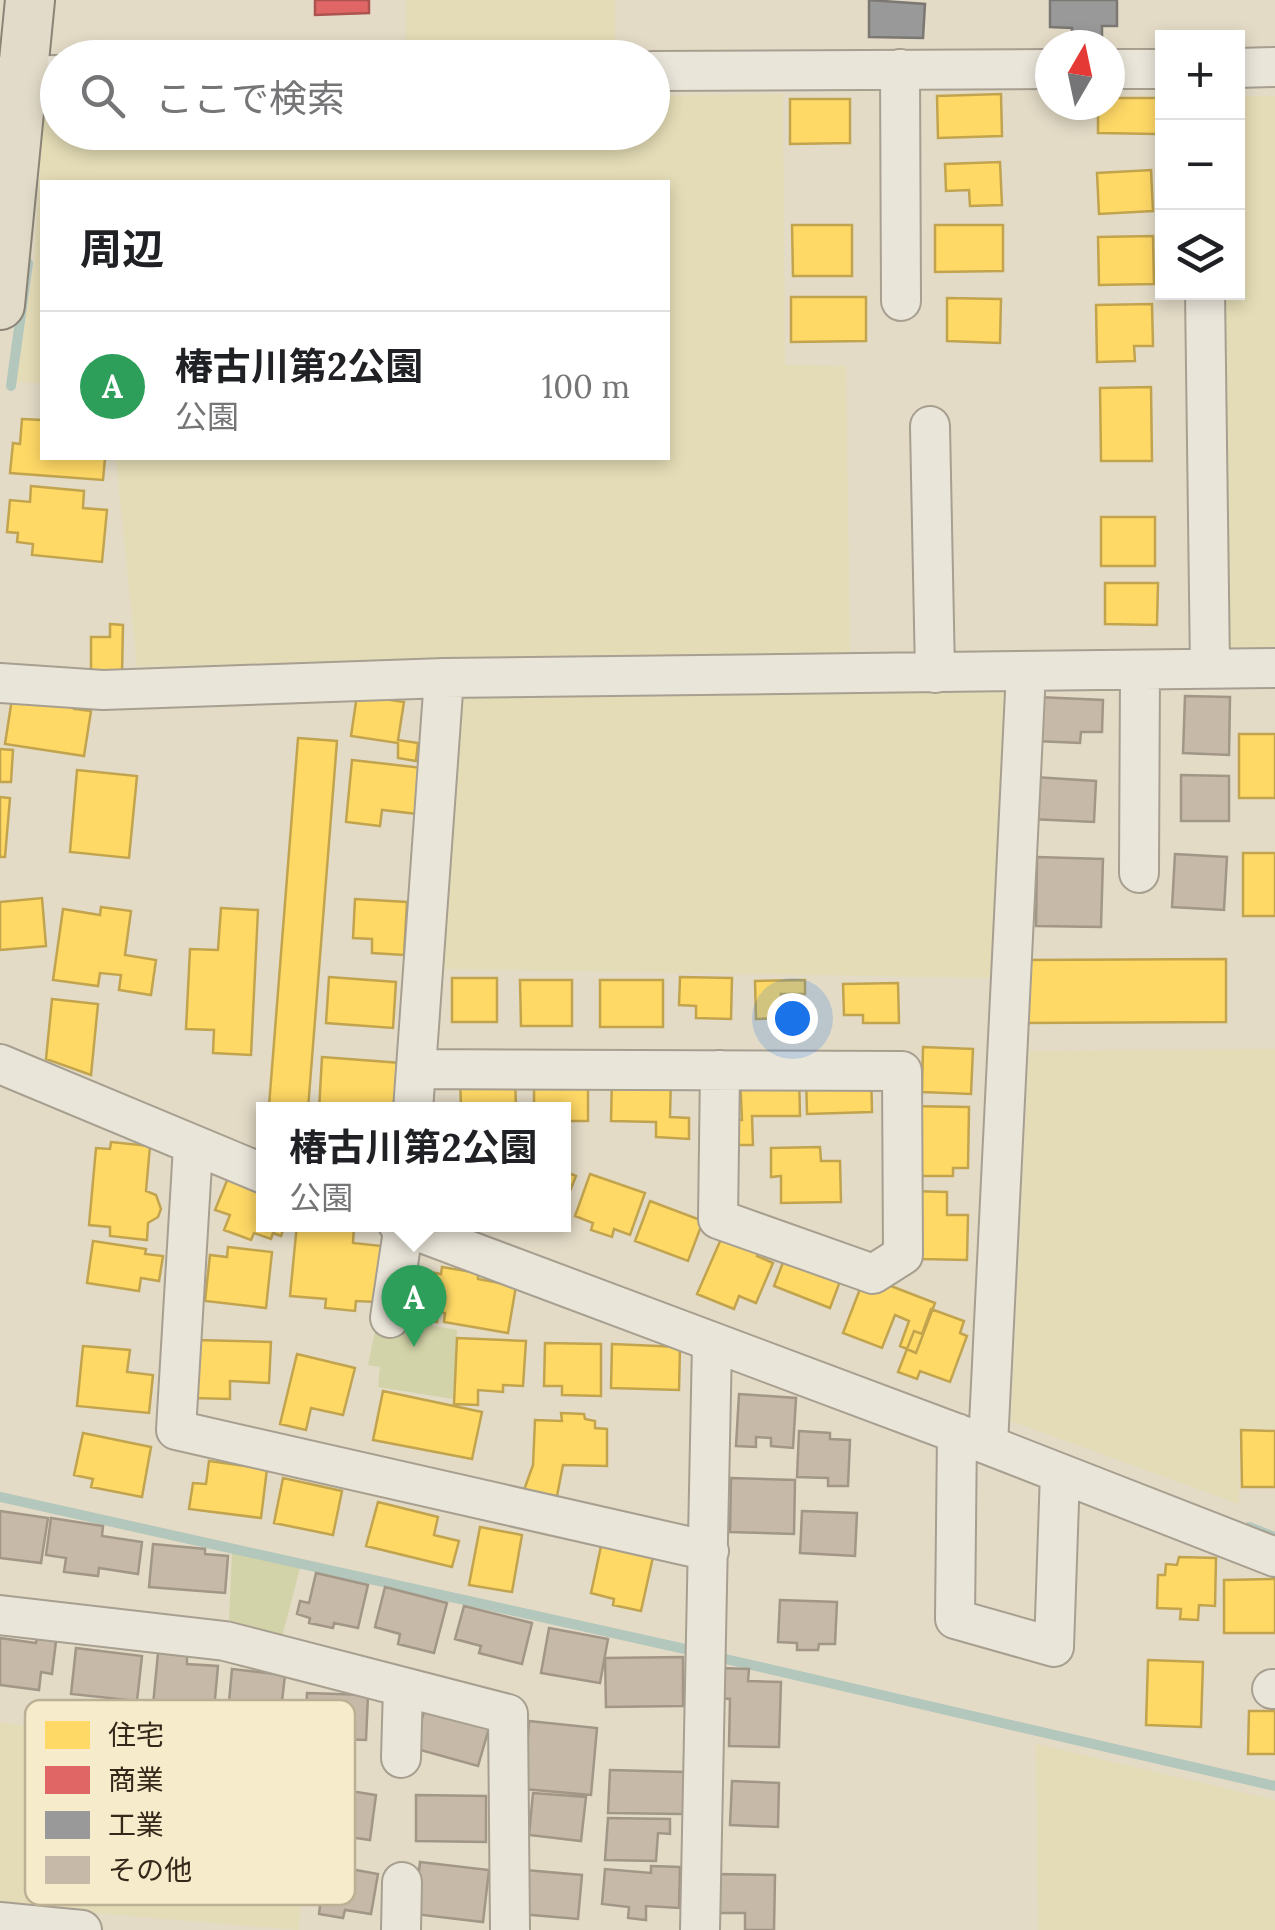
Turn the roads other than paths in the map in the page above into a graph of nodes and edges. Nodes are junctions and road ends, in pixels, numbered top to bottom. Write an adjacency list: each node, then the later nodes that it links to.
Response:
1 (30, 0): 9 (main road)
2 (1275, 67): 5 (street)
3 (1125, 68): 4 (street)
4 (1155, 68)
5 (1245, 68)
6 (900, 69): 7 (street); 8 (street); 11 (street)
7 (1035, 69)
8 (670, 71)
9 (27, 76): 12 (main road)
10 (1205, 300): 14 (street)
11 (901, 301)
12 (0, 305)
13 (930, 426): 18 (street)
14 (1210, 668): 15 (street); 16 (street)
15 (1275, 668)
16 (1140, 670): 17 (street); 21 (street)
17 (1026, 672): 18 (street); 32 (street)
18 (935, 673): 19 (street)
19 (444, 678): 20 (street); 23 (street)
20 (0, 683)
21 (1138, 873)
22 (0, 1064): 26 (street)
23 (416, 1070): 24 (street); 25 (street)
24 (720, 1070)
25 (414, 1102)
26 (193, 1147): 27 (street); 34 (street)
27 (256, 1171)
28 (401, 1232): 30 (street)
29 (420, 1232): 31 (street)
30 (390, 1318)
31 (712, 1344): 32 (street); 34 (street)
32 (973, 1439): 33 (street); 33 (street)
33 (1060, 1473): 35 (street)
34 (709, 1551): 44 (street)
35 (1275, 1557)
36 (0, 1615): 37 (street)
37 (403, 1687): 38 (street); 43 (street)
38 (401, 1758)
39 (402, 1882): 42 (street)
40 (0, 1922): 41 (street)
41 (82, 1930)
42 (402, 1930)
43 (510, 1930)
44 (700, 1930)

